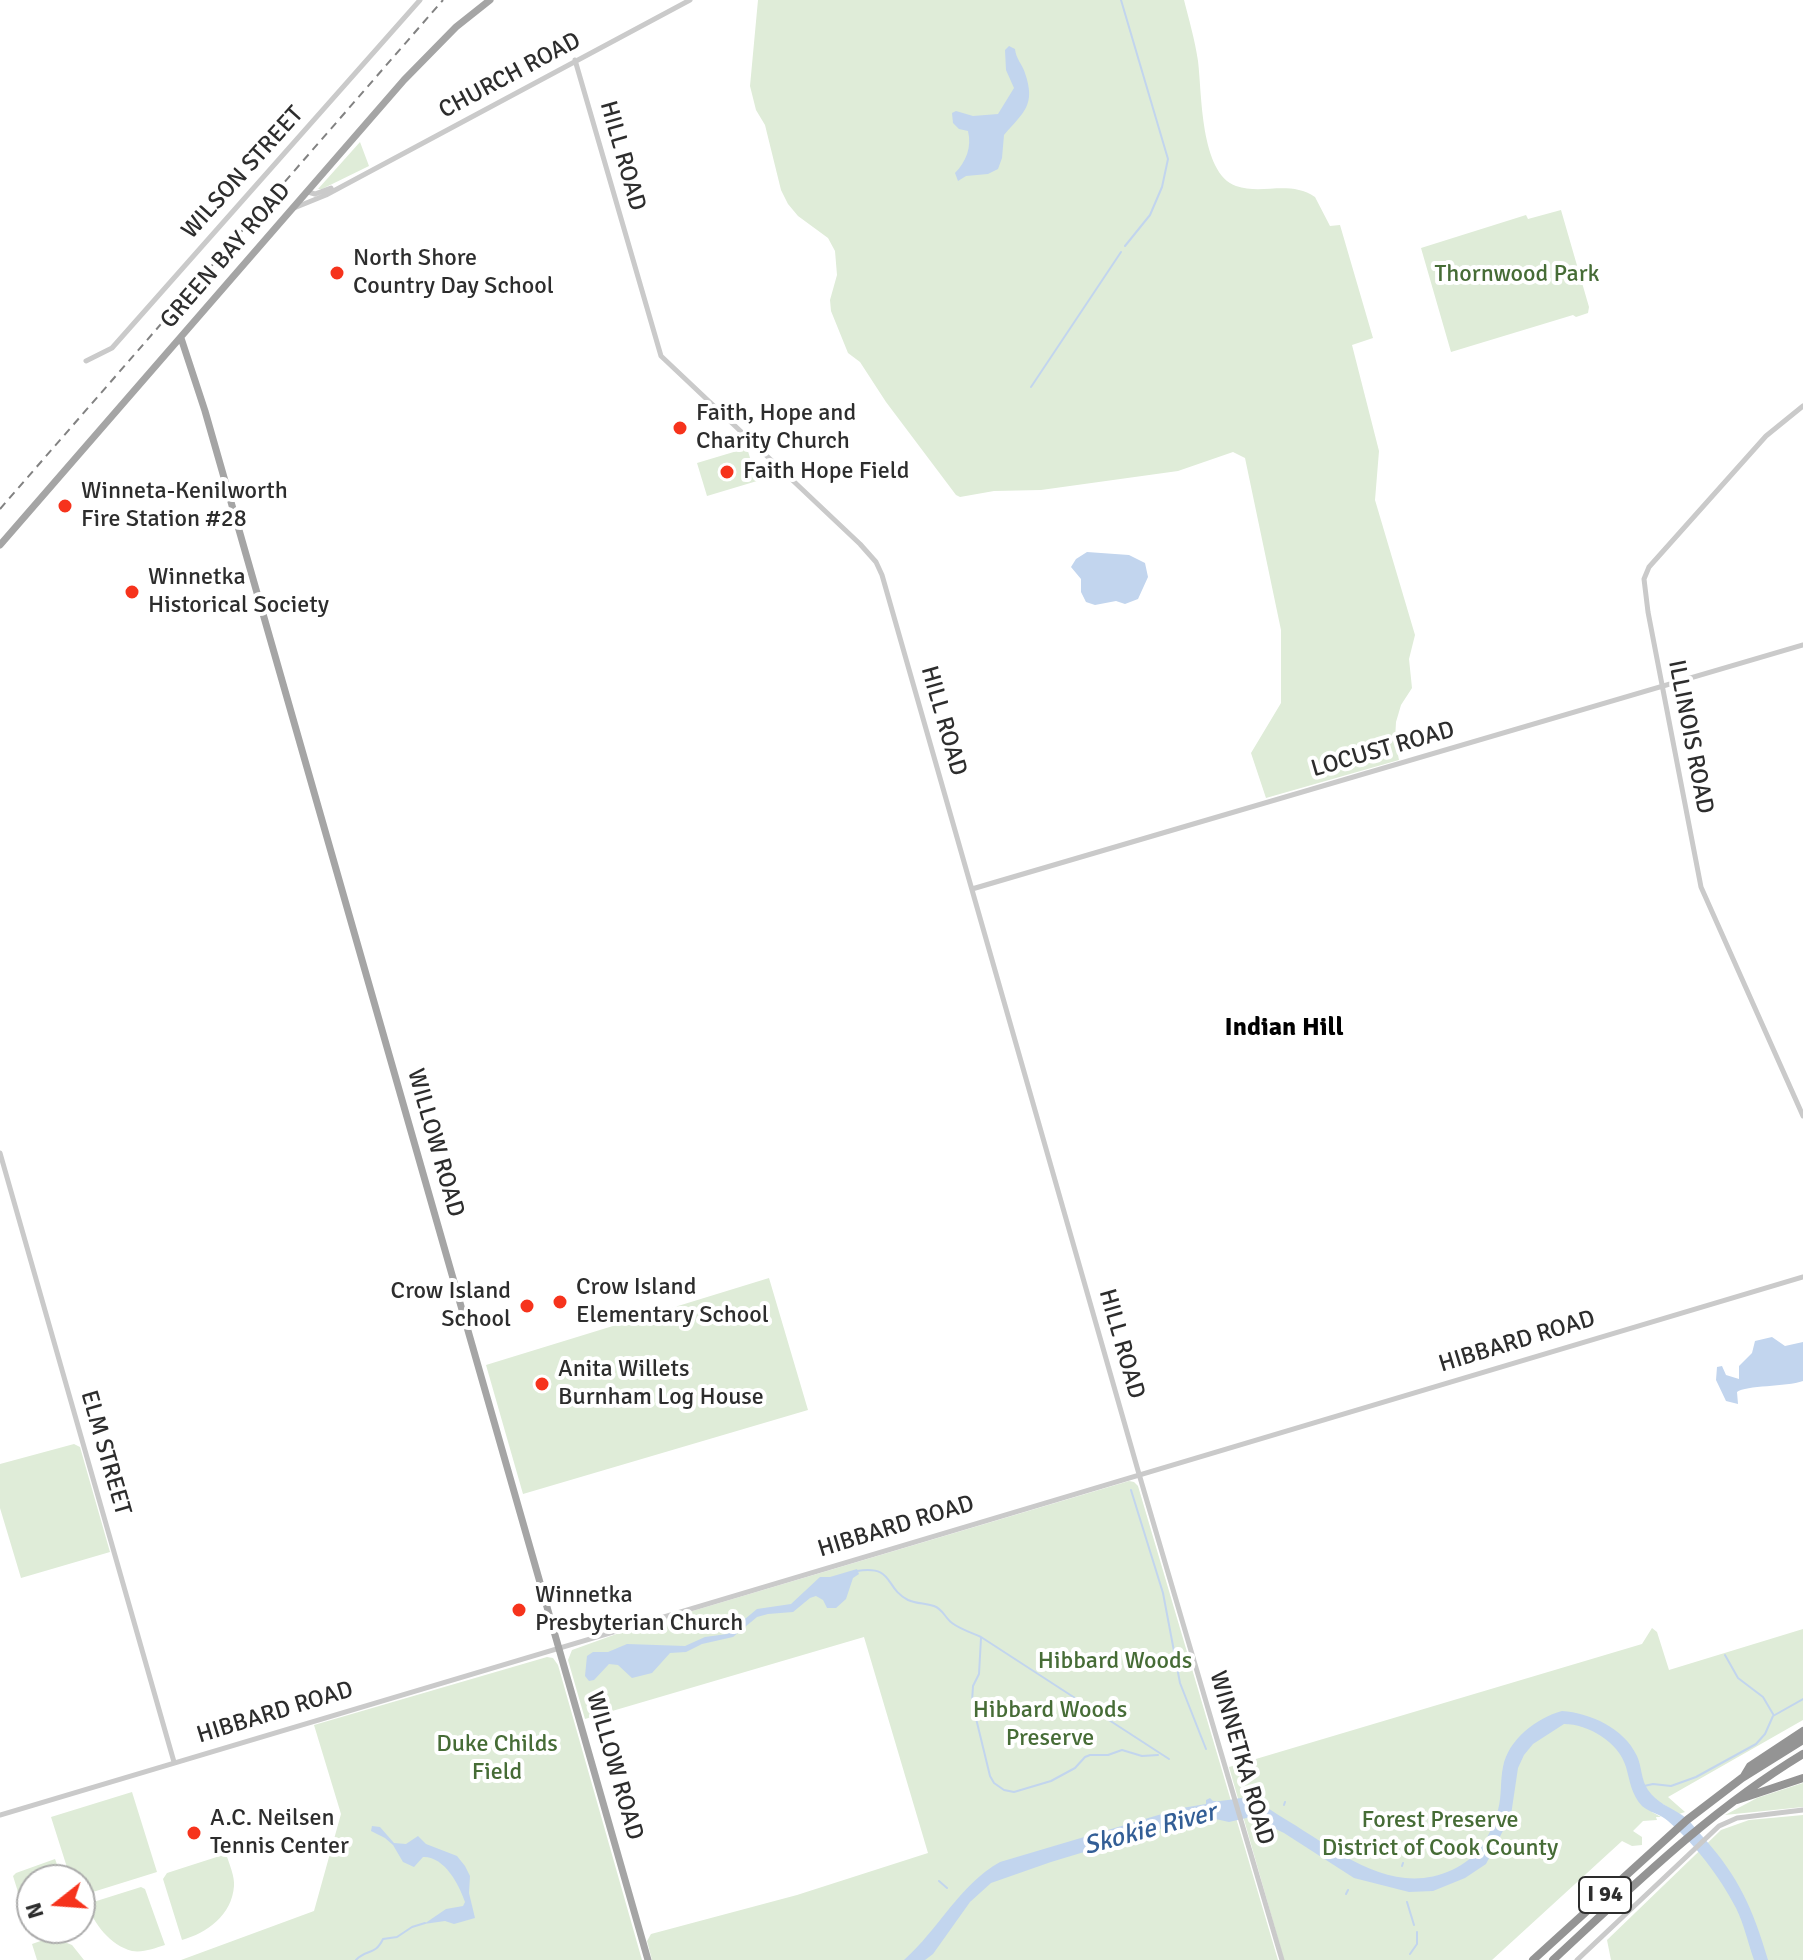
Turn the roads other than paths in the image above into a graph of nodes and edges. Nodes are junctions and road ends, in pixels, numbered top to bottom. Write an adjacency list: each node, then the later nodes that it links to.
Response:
1 (420, 0): 9 (street, WILSON STREET)
2 (490, 0): 6 (main road, GREEN BAY ROAD)
3 (690, 0): 4 (street, CHURCH ROAD)
4 (575, 60): 5 (street, CHURCH ROAD); 14 (street, HILL ROAD)
5 (347, 182): 6 (street, CHURCH ROAD); 7 (street, CHURCH ROAD)
6 (308, 192): 7 (main road, GREEN BAY ROAD)
7 (294, 208): 8 (main road, GREEN BAY ROAD)
8 (181, 338): 11 (main road, GREEN BAY ROAD); 19 (main road, WILLOW ROAD)
9 (86, 361)
10 (1803, 406): 13 (street, ILLINOIS ROAD)
11 (0, 545)
12 (1803, 645): 13 (street, LOCUST ROAD)
13 (1662, 687): 14 (street, LOCUST ROAD); 15 (street, ILLINOIS ROAD)
14 (972, 889): 18 (street, HILL ROAD)
15 (1803, 1116)
16 (0, 1153): 23 (street, ELM STREET)
17 (1803, 1277): 18 (street, HIBBARD ROAD)
18 (1139, 1474): 19 (street, HIBBARD ROAD); 30 (street, WINNETKA ROAD)
19 (559, 1647): 23 (street, HIBBARD ROAD); 29 (main road, WILLOW ROAD)
20 (1803, 1731): 24 (highway)
21 (1803, 1740): 24 (highway, I 94)
22 (1803, 1754): 26 (highway, I 94)
23 (174, 1762): 28 (street, HIBBARD ROAD)
24 (1742, 1778): 31 (highway, I 94)
25 (1803, 1778): 26 (highway)
26 (1729, 1803): 32 (highway, I 94)
27 (1803, 1810): 33 (street)
28 (0, 1815)
29 (647, 1960)
30 (1282, 1960)
31 (1533, 1960)
32 (1553, 1960)
33 (1577, 1960)

